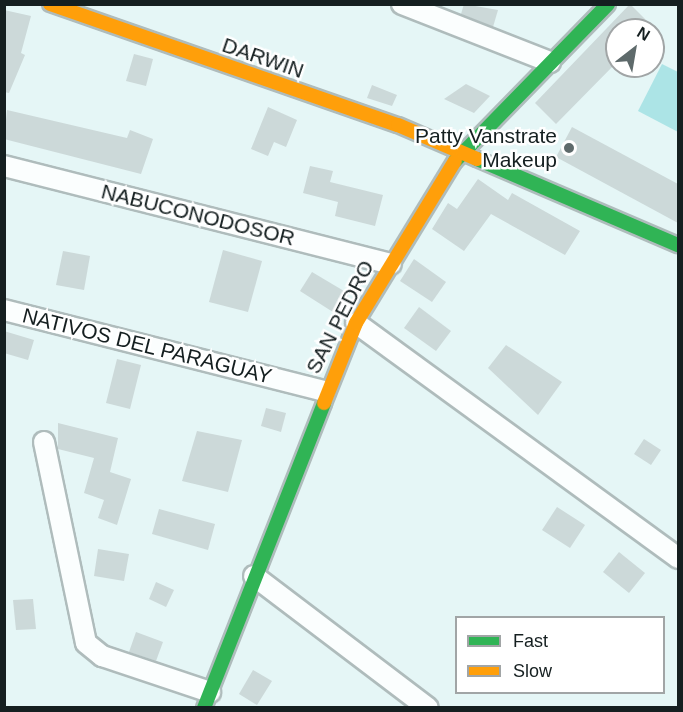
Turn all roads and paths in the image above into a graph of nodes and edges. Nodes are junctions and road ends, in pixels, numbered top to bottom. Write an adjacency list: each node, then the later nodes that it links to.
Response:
1 (50, 4): 5 (main road, DARWIN)
2 (402, 4): 4 (street)
3 (608, 4): 4 (main road, SAN PEDRO)
4 (550, 62): 5 (main road, SAN PEDRO)
5 (462, 150): 7 (main road, DARWIN); 8 (main road, SAN PEDRO)
6 (4, 166): 8 (street, NABUCONODOSOR)
7 (678, 245)
8 (391, 264): 10 (main road, SAN PEDRO)
9 (4, 310): 11 (street, NATIVOS DEL PARAGUAY)
10 (356, 323): 11 (main road, SAN PEDRO); 13 (street)
11 (325, 392): 14 (main road, SAN PEDRO)
12 (44, 442): 15 (street)
13 (677, 554)
14 (254, 576): 15 (main road, SAN PEDRO); 16 (street)
15 (207, 700)
16 (428, 708)

